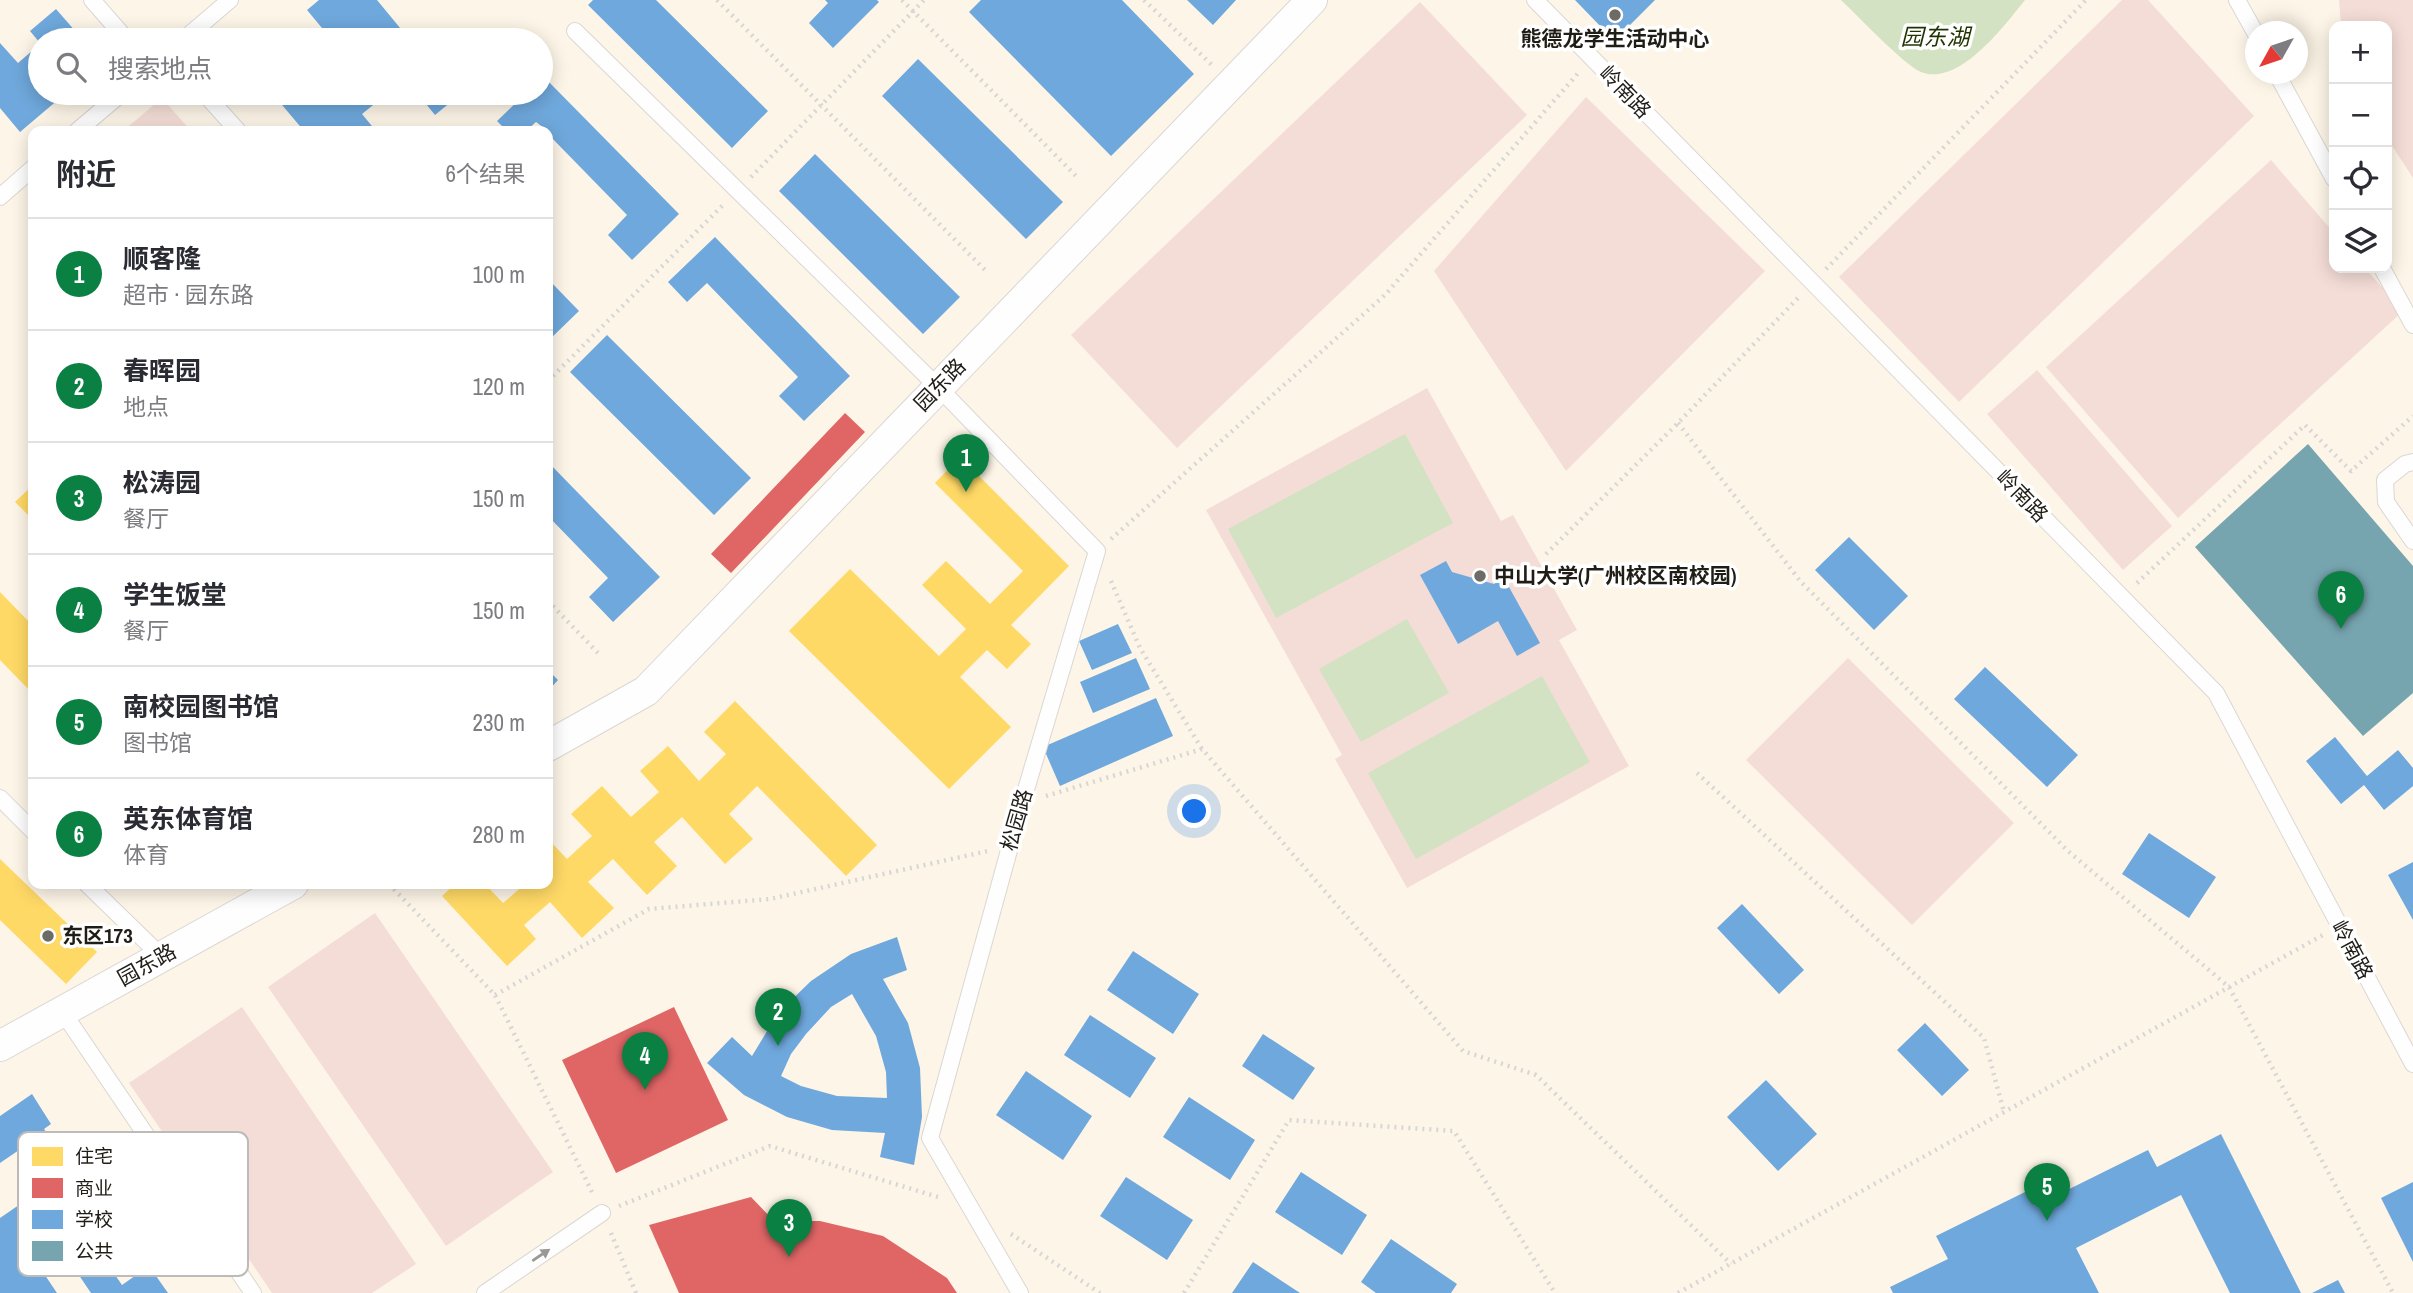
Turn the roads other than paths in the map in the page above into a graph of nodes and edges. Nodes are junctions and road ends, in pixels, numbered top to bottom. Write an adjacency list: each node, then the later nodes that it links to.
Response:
1 (92, 0): 7 (lane)
2 (230, 0): 8 (lane)
3 (1312, 0): 20 (street, 园东路)
4 (1535, 0): 31 (lane, 岭南路)
5 (2237, 0): 6 (lane)
6 (2249, 21)
7 (116, 28)
8 (197, 28)
9 (575, 31): 20 (lane)
10 (2282, 84): 15 (lane)
11 (108, 105): 13 (lane)
12 (214, 105): 14 (lane)
13 (83, 126)
14 (233, 126)
15 (2329, 170)
16 (28, 173): 17 (lane)
17 (0, 197)
18 (2385, 273): 19 (lane)
19 (2413, 325)
20 (938, 387): 23 (street, 园东路); 37 (lane, 松园路)
21 (2413, 462): 22 (lane)
22 (2413, 541)
23 (553, 743)
24 (0, 799): 25 (lane)
25 (28, 826)
26 (92, 889): 28 (lane)
27 (284, 889): 28 (street, 园东路)
28 (162, 957): 29 (street, 园东路)
29 (62, 1011): 30 (street, 园东路); 32 (lane)
30 (0, 1046)
31 (2413, 1064)
32 (144, 1132)
33 (602, 1213): 36 (lane, one-way to 33)
34 (241, 1276): 35 (lane)
35 (253, 1293)
36 (485, 1293)
37 (1020, 1293)

